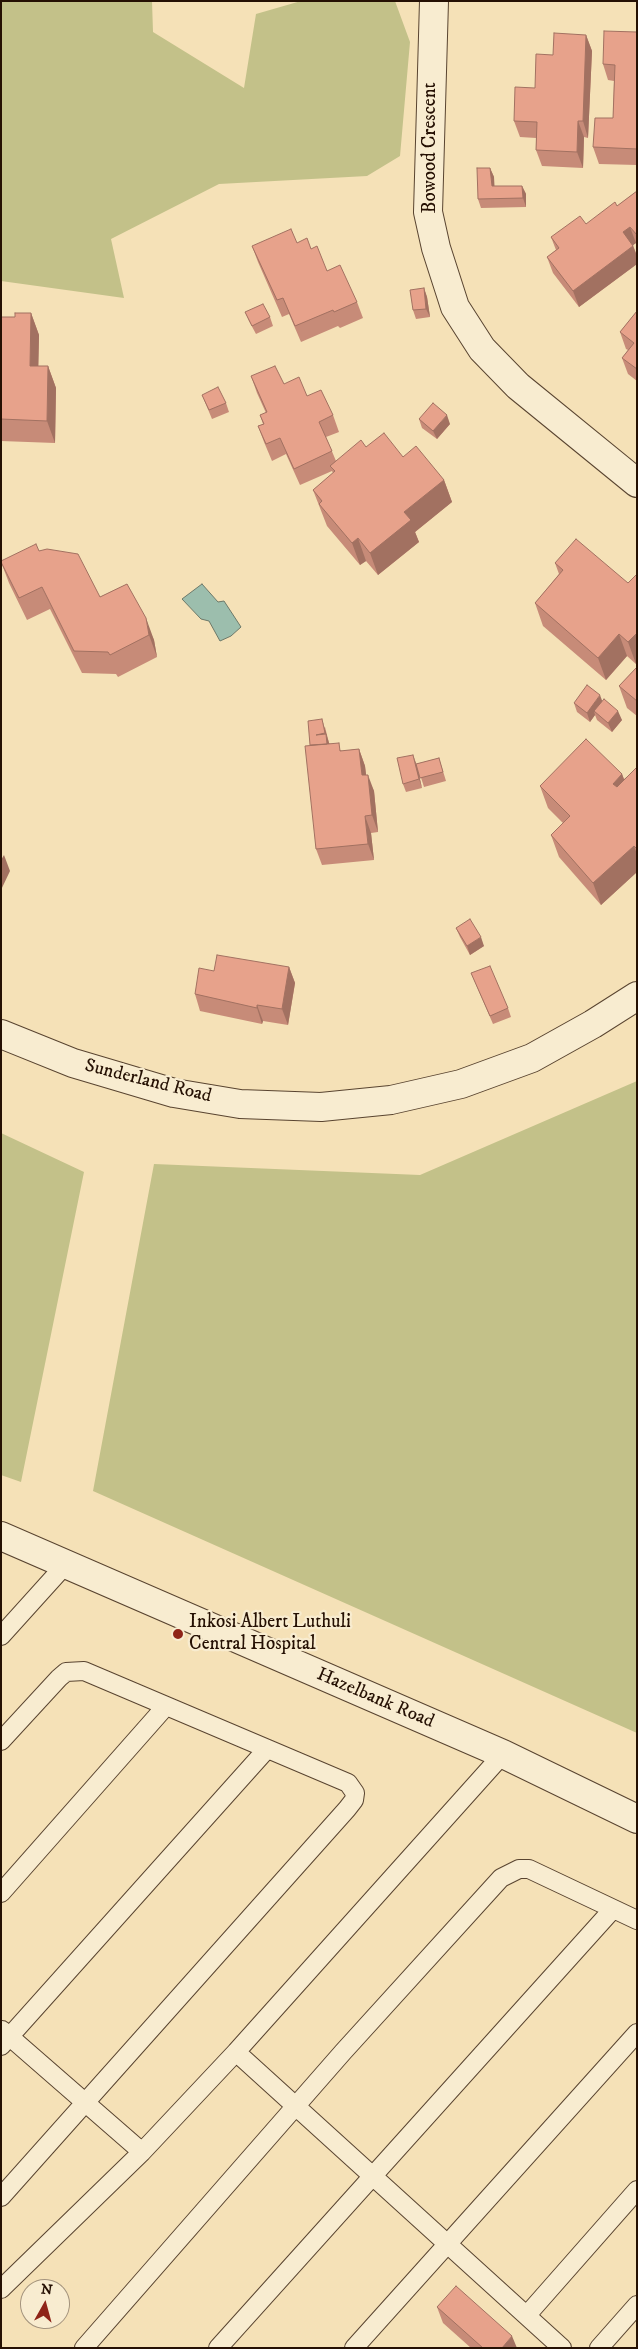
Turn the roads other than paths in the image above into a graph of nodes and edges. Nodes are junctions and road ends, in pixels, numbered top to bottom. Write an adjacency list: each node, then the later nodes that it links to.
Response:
1 (434, 1): 2 (street, Bowood Crescent)
2 (637, 483)
3 (637, 996): 4 (street, Sunderland Road)
4 (1, 1034)
5 (1, 1536): 6 (street, Hazelbank Road)
6 (66, 1564): 7 (lane); 11 (street, Hazelbank Road)
7 (1, 1636)
8 (166, 1706): 9 (lane); 10 (lane); 13 (lane)
9 (1, 1741)
10 (267, 1749): 17 (lane); 19 (lane)
11 (503, 1754): 12 (street, Hazelbank Road); 18 (lane)
12 (637, 1819)
13 (1, 1893)
14 (613, 1909): 15 (lane); 20 (lane); 22 (lane)
15 (637, 1920)
16 (637, 2034): 25 (lane)
17 (4, 2038): 19 (lane)
18 (236, 2052): 20 (lane); 21 (lane)
19 (85, 2102): 21 (lane); 24 (lane)
20 (297, 2106): 22 (lane); 30 (lane)
21 (142, 2152): 26 (lane)
22 (374, 2176): 25 (lane); 31 (lane)
23 (637, 2190): 29 (lane)
24 (1, 2197)
25 (449, 2244): 29 (lane); 32 (lane)
26 (2, 2288): 28 (lane)
27 (637, 2305): 34 (lane)
28 (1, 2306)
29 (526, 2315): 33 (lane)
30 (84, 2348)
31 (218, 2348)
32 (354, 2348)
33 (562, 2348)
34 (599, 2348)

